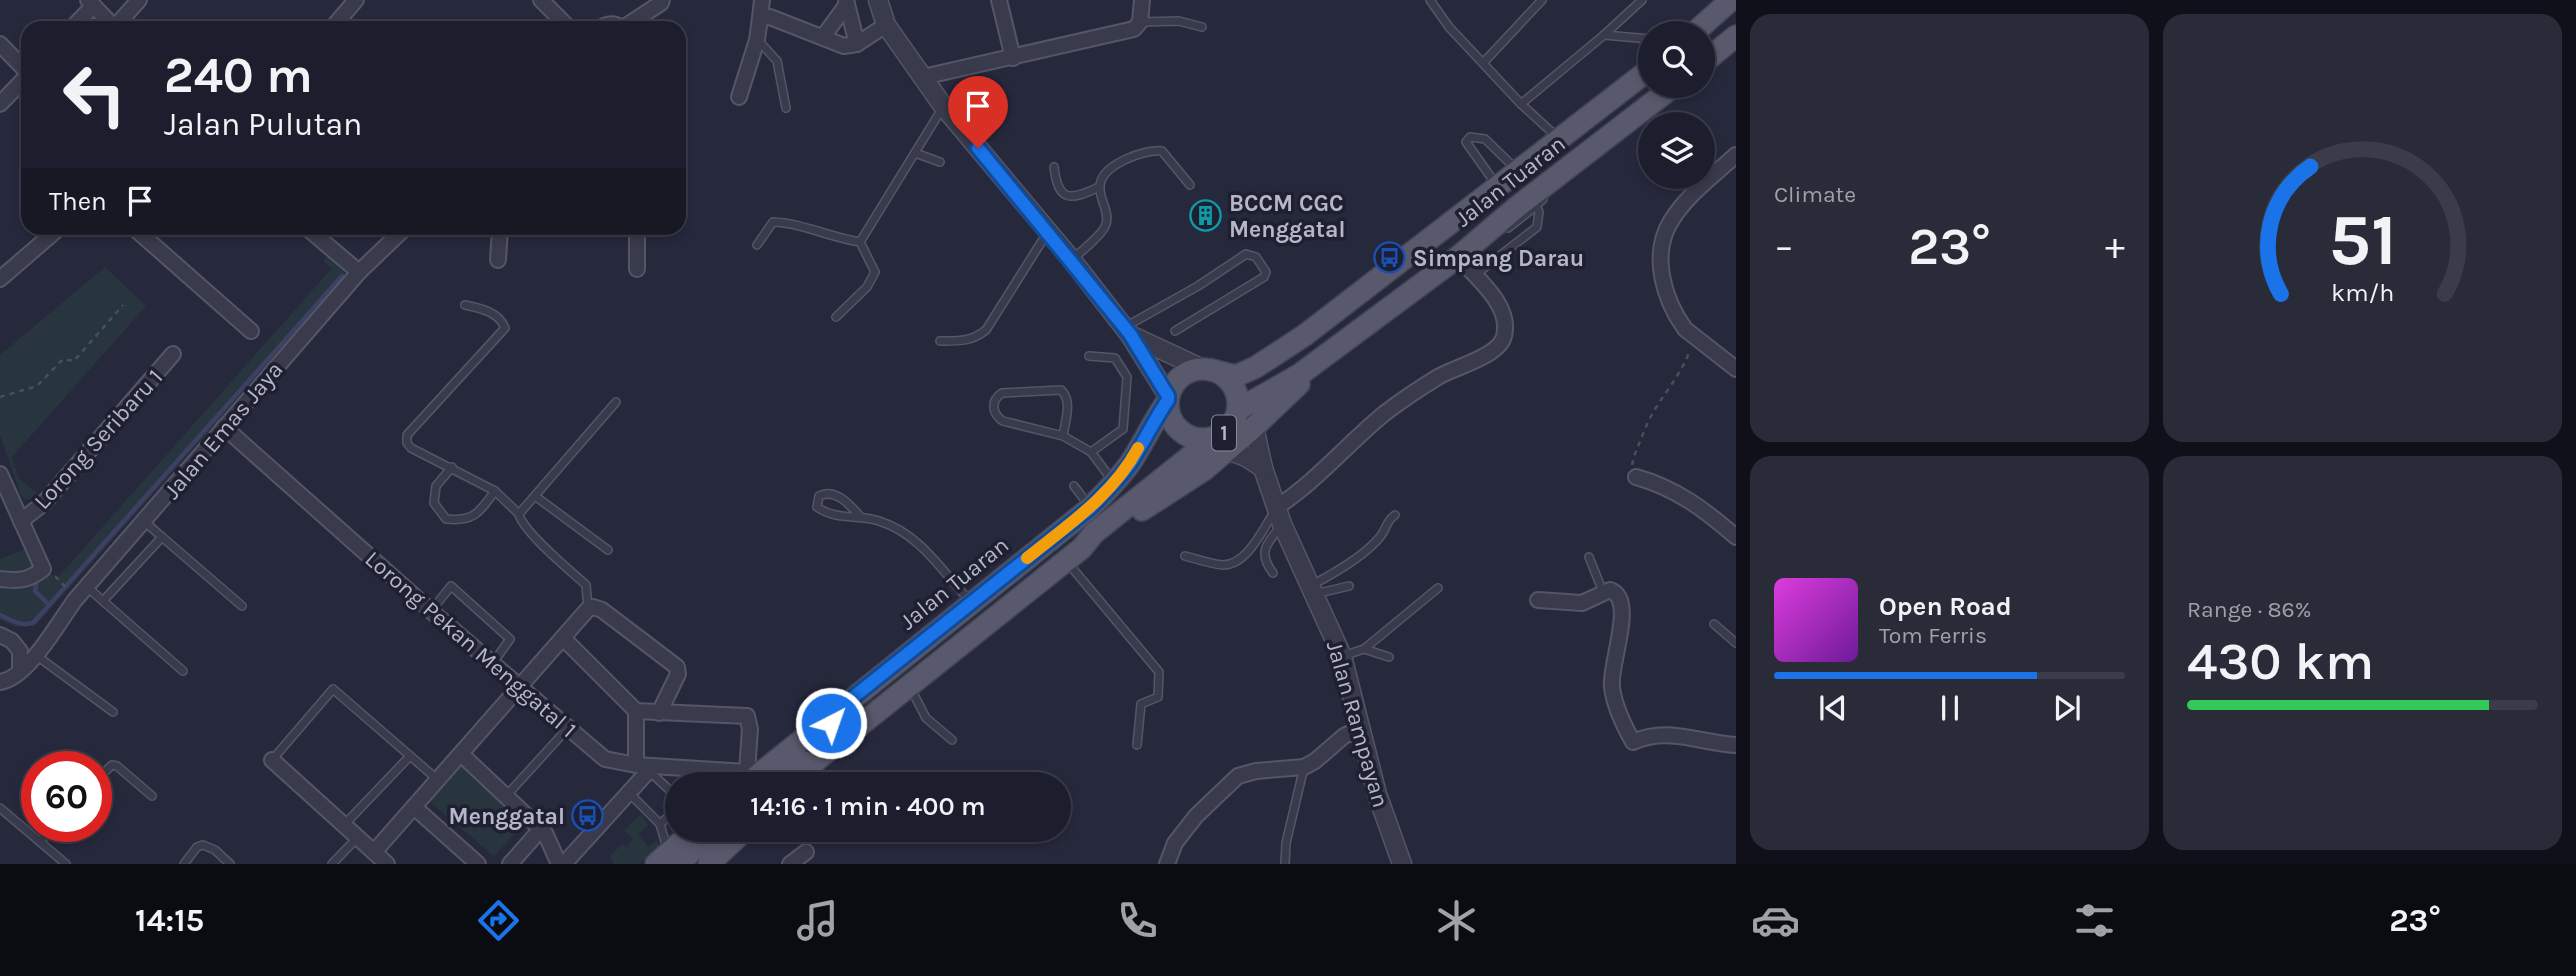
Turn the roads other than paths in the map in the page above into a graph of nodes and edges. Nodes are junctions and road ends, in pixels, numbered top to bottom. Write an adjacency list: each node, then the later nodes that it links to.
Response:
1 (139, 0): 18 (street)
2 (356, 0): 19 (street)
3 (541, 0): 20 (street)
4 (662, 0): 21 (street)
5 (762, 0): 15 (street)
6 (878, 0): 24 (street)
7 (999, 0): 34 (street)
8 (1142, 0): 23 (street)
9 (1430, 0): 35 (lane)
10 (1542, 0): 35 (lane)
11 (1643, 0): 26 (lane)
12 (846, 2): 28 (street); 32 (street)
13 (1723, 2): 22 (main road)
14 (90, 3): 16 (street); 17 (street)
15 (760, 18): 28 (street); 30 (street)
16 (77, 21)
17 (108, 21)
18 (121, 21)
19 (338, 21)
20 (562, 21)
21 (634, 21)
22 (1705, 21)
23 (1140, 22): 25 (lane); 34 (street)
24 (886, 25): 32 (street); 37 (street)
25 (1202, 27)
26 (1604, 35): 29 (lane); 43 (lane)
27 (1736, 36): 33 (main road)
28 (823, 37): 32 (street)
29 (1638, 38)
30 (757, 40): 40 (street); 45 (lane)
31 (0, 44): 36 (street)
32 (857, 44)
33 (1715, 53)
34 (1013, 58): 37 (street)
35 (1485, 62): 43 (lane)
36 (21, 66)
37 (923, 77): 44 (street)
38 (1638, 78): 46 (main road, Jalan Tuaran)
39 (21, 82): 42 (street)
40 (739, 97)
41 (1659, 98): 52 (main road, Jalan Tuaran / 1)
42 (0, 104)
43 (1521, 104): 46 (lane)
44 (943, 106): 47 (lane); 58 (street)
45 (786, 108)
46 (1560, 140): 51 (main road, Jalan Tuaran)
47 (915, 153): 49 (lane); 65 (lane)
48 (1736, 155): 84 (street)
49 (940, 162)
50 (1054, 167): 55 (lane)
51 (1518, 171): 54 (main road, Jalan Tuaran); 54 (lane)
52 (1564, 172): 56 (lane); 67 (main road, Jalan Tuaran / 1)
53 (1190, 185): 55 (lane)
54 (1497, 186): 83 (main road, Jalan Tuaran)
55 (1099, 187): 69 (lane)
56 (1536, 206): 57 (lane); 72 (lane)
57 (1505, 231)
58 (1047, 232): 69 (street); 79 (lane)
59 (51, 235): 73 (street)
60 (142, 235): 76 (street)
61 (315, 235): 71 (street)
62 (398, 235): 71 (street, Jalan Emas Jaya)
63 (500, 235): 68 (street)
64 (637, 235): 70 (street)
65 (860, 242): 66 (lane); 75 (lane)
66 (757, 245)
67 (1465, 259): 72 (street); 82 (main road, Jalan Tuaran / 1)
68 (499, 260)
69 (1071, 260): 77 (street)
70 (637, 269)
71 (359, 272): 88 (street, Jalan Emas Jaya)
72 (1475, 276): 105 (street)
73 (0, 279)
74 (465, 305): 93 (lane)
75 (836, 317)
76 (251, 331)
77 (1127, 331): 78 (lane); 83 (street); 85 (street)
78 (1175, 331)
79 (940, 341)
80 (173, 354): 106 (street, Lorong Seribaru 1)
81 (1089, 356): 92 (lane)
82 (1318, 361): 87 (main road, Jalan Tuaran / 1); 89 (main road)
83 (1207, 369): 85 (main road); 87 (main road, 1)
84 (1736, 369)
85 (1168, 398): 91 (main road, 1); 97 (main road, Jalan Tuaran)
86 (616, 402): 100 (lane)
87 (1239, 409): 91 (main road, 1)
88 (224, 427): 107 (street, Jalan Emas Jaya); 126 (street, Lorong Pekan Menggatal 1)
89 (1254, 427): 91 (main road); 94 (street, Jalan Rampayan)
90 (1063, 436): 90 (lane); 92 (lane)
91 (1220, 444): 94 (street); 111 (main road, 1)
92 (1091, 452): 97 (lane)
93 (452, 467): 99 (lane); 99 (lane)
94 (1263, 468): 105 (street, Jalan Rampayan)
95 (0, 474): 106 (street)
96 (1636, 477): 109 (street)
97 (1115, 483): 101 (main road, Jalan Tuaran)
98 (1074, 486): 101 (lane)
99 (495, 491): 102 (lane)
100 (535, 496): 102 (lane); 110 (lane)
101 (1090, 508): 123 (main road, Jalan Tuaran)
102 (519, 514): 125 (lane)
103 (859, 515): 103 (lane); 123 (lane)
104 (1395, 515): 119 (lane)
105 (1280, 516): 112 (lane); 114 (lane); 119 (street, Jalan Rampayan)
106 (22, 521): 115 (street)
107 (145, 522): 108 (lane); 117 (street, Jalan Emas Jaya)
108 (162, 537): 122 (lane); 124 (lane)
109 (1736, 537)
110 (608, 550)
111 (1073, 554): 139 (main road, 1); 142 (main road); 149 (lane)
112 (1185, 556)
113 (1589, 557): 120 (lane)
114 (1273, 573)
115 (0, 579)
116 (1349, 586): 119 (lane)
117 (88, 587): 122 (lane); 128 (street, Jalan Emas Jaya)
118 (1438, 588): 132 (lane)
119 (1313, 590): 134 (street, Jalan Rampayan)
120 (1603, 592): 121 (street); 150 (street)
121 (1538, 600)
122 (103, 601): 137 (lane)
123 (971, 603): 142 (main road, Jalan Tuaran)
124 (242, 606)
125 (588, 609): 129 (street); 145 (street)
126 (431, 611): 136 (street, Lorong Pekan Menggatal 1); 136 (lane)
127 (1714, 624): 131 (lane)
128 (48, 638): 130 (street); 133 (street, Jalan Emas Jaya)
129 (563, 638): 140 (street); 143 (street)
130 (6, 639): 138 (street)
131 (1736, 643)
132 (1364, 649): 134 (lane); 135 (lane)
133 (37, 656): 138 (street); 144 (lane)
134 (1342, 656): 147 (street, Jalan Rampayan)
135 (1389, 657)
136 (493, 663): 140 (street, Lorong Pekan Menggatal 1)
137 (183, 671)
138 (11, 677): 141 (lane)
139 (909, 686): 148 (lane); 153 (main road, 1)
140 (521, 688): 146 (street, Lorong Pekan Menggatal 1); 151 (street)
141 (0, 689)
142 (841, 707): 160 (main road, Jalan Tuaran)
143 (636, 711): 145 (street); 157 (street)
144 (113, 712)
145 (659, 713): 159 (street)
146 (568, 728): 157 (street, Lorong Pekan Menggatal 1); 166 (lane)
147 (1361, 728): 156 (street); 195 (street, Jalan Rampayan)
148 (953, 740)
149 (1137, 745)
150 (1736, 745)
151 (461, 754): 163 (street); 166 (street)
152 (410, 756): 154 (lane); 163 (lane); 172 (lane)
153 (819, 758): 161 (main road); 162 (main road, 1)
154 (272, 761): 172 (street)
155 (112, 765): 167 (lane)
156 (1304, 766): 193 (street); 194 (lane)
157 (646, 768): 158 (street, Lorong Pekan Menggatal 1); 164 (lane); 165 (street)
158 (686, 772)
159 (754, 772)
160 (763, 772)
161 (773, 772)
162 (804, 772)
163 (438, 780): 168 (street)
164 (665, 786)
165 (629, 793): 171 (lane); 190 (street)
166 (507, 795): 174 (street)
167 (152, 796)
168 (414, 807): 180 (street); 188 (street)
169 (0, 808): 173 (lane)
170 (665, 819): 171 (lane)
171 (660, 824): 182 (lane)
172 (344, 825): 175 (street)
173 (21, 826)
174 (541, 829): 189 (street); 190 (street)
175 (357, 837): 180 (street); 186 (lane)
176 (40, 842): 183 (lane)
177 (684, 842): 182 (main road)
178 (697, 842): 182 (main road)
179 (732, 842): 191 (main road)
180 (374, 852): 187 (street)
181 (806, 852): 192 (street)
182 (668, 860)
183 (66, 864)
184 (184, 864): 185 (lane)
185 (229, 864)
186 (332, 864)
187 (387, 864)
188 (478, 864)
189 (510, 864)
190 (561, 864)
191 (709, 864)
192 (790, 864)
193 (1167, 864)
194 (1285, 864)
195 (1402, 864)

